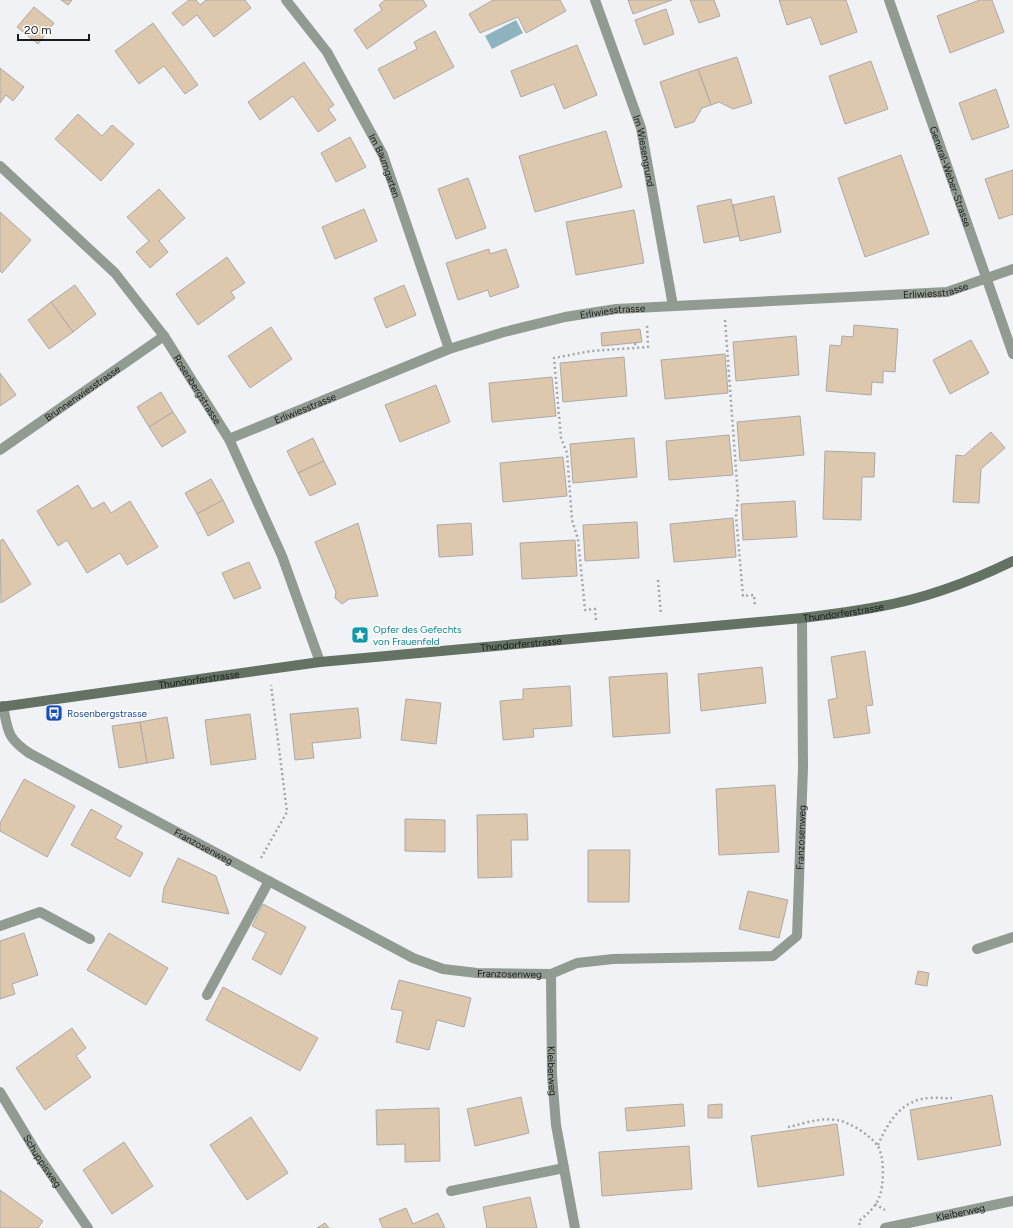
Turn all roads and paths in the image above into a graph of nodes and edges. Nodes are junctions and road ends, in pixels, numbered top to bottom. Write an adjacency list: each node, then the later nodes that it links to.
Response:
1 (286, 0): 13 (street, Im Baumgarten)
2 (595, 0): 8 (street, Im Wiesengrund)
3 (889, 0): 6 (street, General-Weber-Strasse)
4 (0, 166): 10 (street, Rosenbergstrasse)
5 (1013, 269): 6 (street, Erliwiesstrasse)
6 (987, 279): 7 (street, Erliwiesstrasse); 14 (street, General-Weber-Strasse)
7 (724, 303): 8 (street, Erliwiesstrasse); 21 (path)
8 (674, 306): 9 (street, Erliwiesstrasse)
9 (646, 308): 12 (path); 13 (street, Erliwiesstrasse)
10 (164, 336): 15 (street, Rosenbergstrasse); 16 (street, Brunnenwiesstrasse)
11 (635, 343): 12 (path)
12 (636, 348): 22 (path)
13 (449, 349): 15 (street, Erliwiesstrasse)
14 (1013, 354)
15 (229, 439): 23 (street, Rosenbergstrasse)
16 (0, 450)
17 (1013, 561): 20 (street, Thundorferstrasse)
18 (658, 580): 19 (path)
19 (660, 603)
20 (802, 618): 21 (street, Thundorferstrasse); 32 (street, Franzosenweg)
21 (756, 623): 22 (street, Thundorferstrasse)
22 (597, 637): 23 (street, Thundorferstrasse)
23 (320, 662): 25 (street, Thundorferstrasse)
24 (272, 690): 26 (path)
25 (2, 706): 26 (street, Franzosenweg)
26 (253, 872): 27 (street, Franzosenweg)
27 (269, 881): 32 (street, Franzosenweg); 33 (street)
28 (0, 926): 29 (street)
29 (90, 939)
30 (1013, 939): 31 (street)
31 (977, 949)
32 (551, 974): 38 (street, Kleiberweg)
33 (207, 995)
34 (0, 1092): 41 (street, Schuppisweg)
35 (952, 1098): 37 (path)
36 (788, 1127): 37 (path)
37 (878, 1145): 43 (path)
38 (564, 1168): 39 (street); 42 (street, Kleiberweg)
39 (451, 1191)
40 (1013, 1201): 44 (street, Kleiberweg)
41 (88, 1228)
42 (575, 1228)
43 (860, 1228)
44 (885, 1228)

